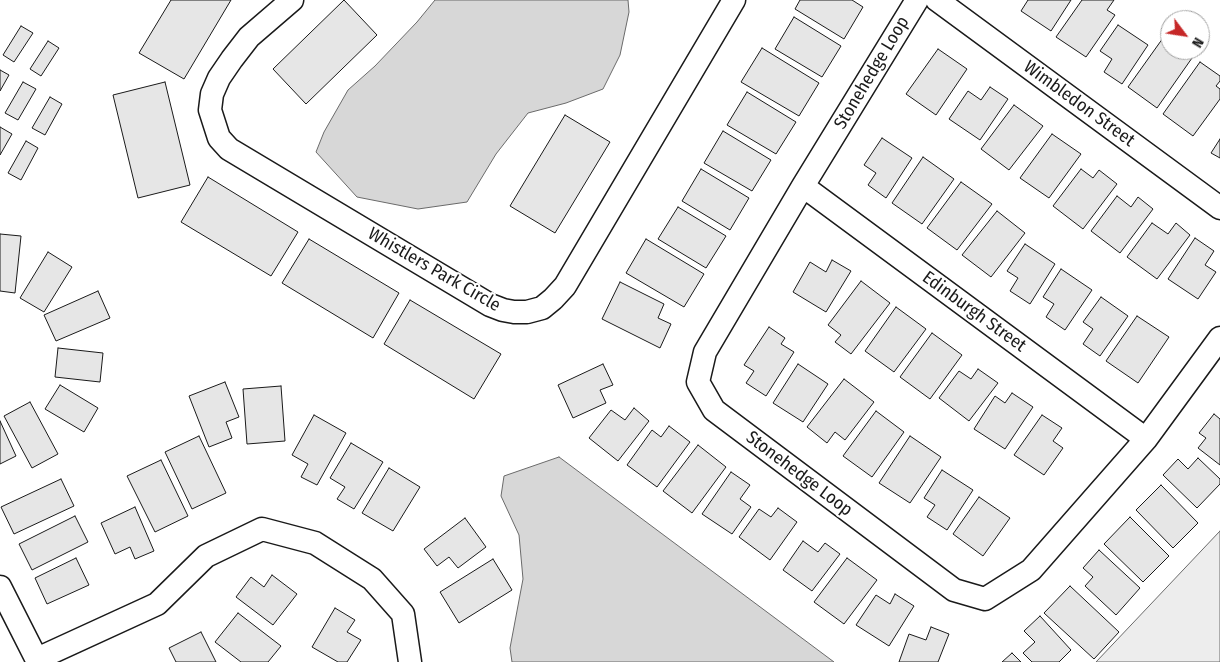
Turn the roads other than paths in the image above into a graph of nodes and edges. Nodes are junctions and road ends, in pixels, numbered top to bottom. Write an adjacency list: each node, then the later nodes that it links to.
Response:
1 (292, 0): 2 (street, Whistlers Park Circle)
2 (734, 0)
3 (917, 0): 5 (street, Stonehedge Loop)
4 (938, 0): 6 (street, Wimbledon Street)
5 (803, 186): 8 (street, Edinburgh Street); 8 (street, Stonehedge Loop)
6 (1220, 208)
7 (1220, 338): 8 (street, Stonehedge Loop)
8 (1146, 439)
9 (0, 587): 10 (street)
10 (37, 661): 11 (street)
11 (410, 662)

